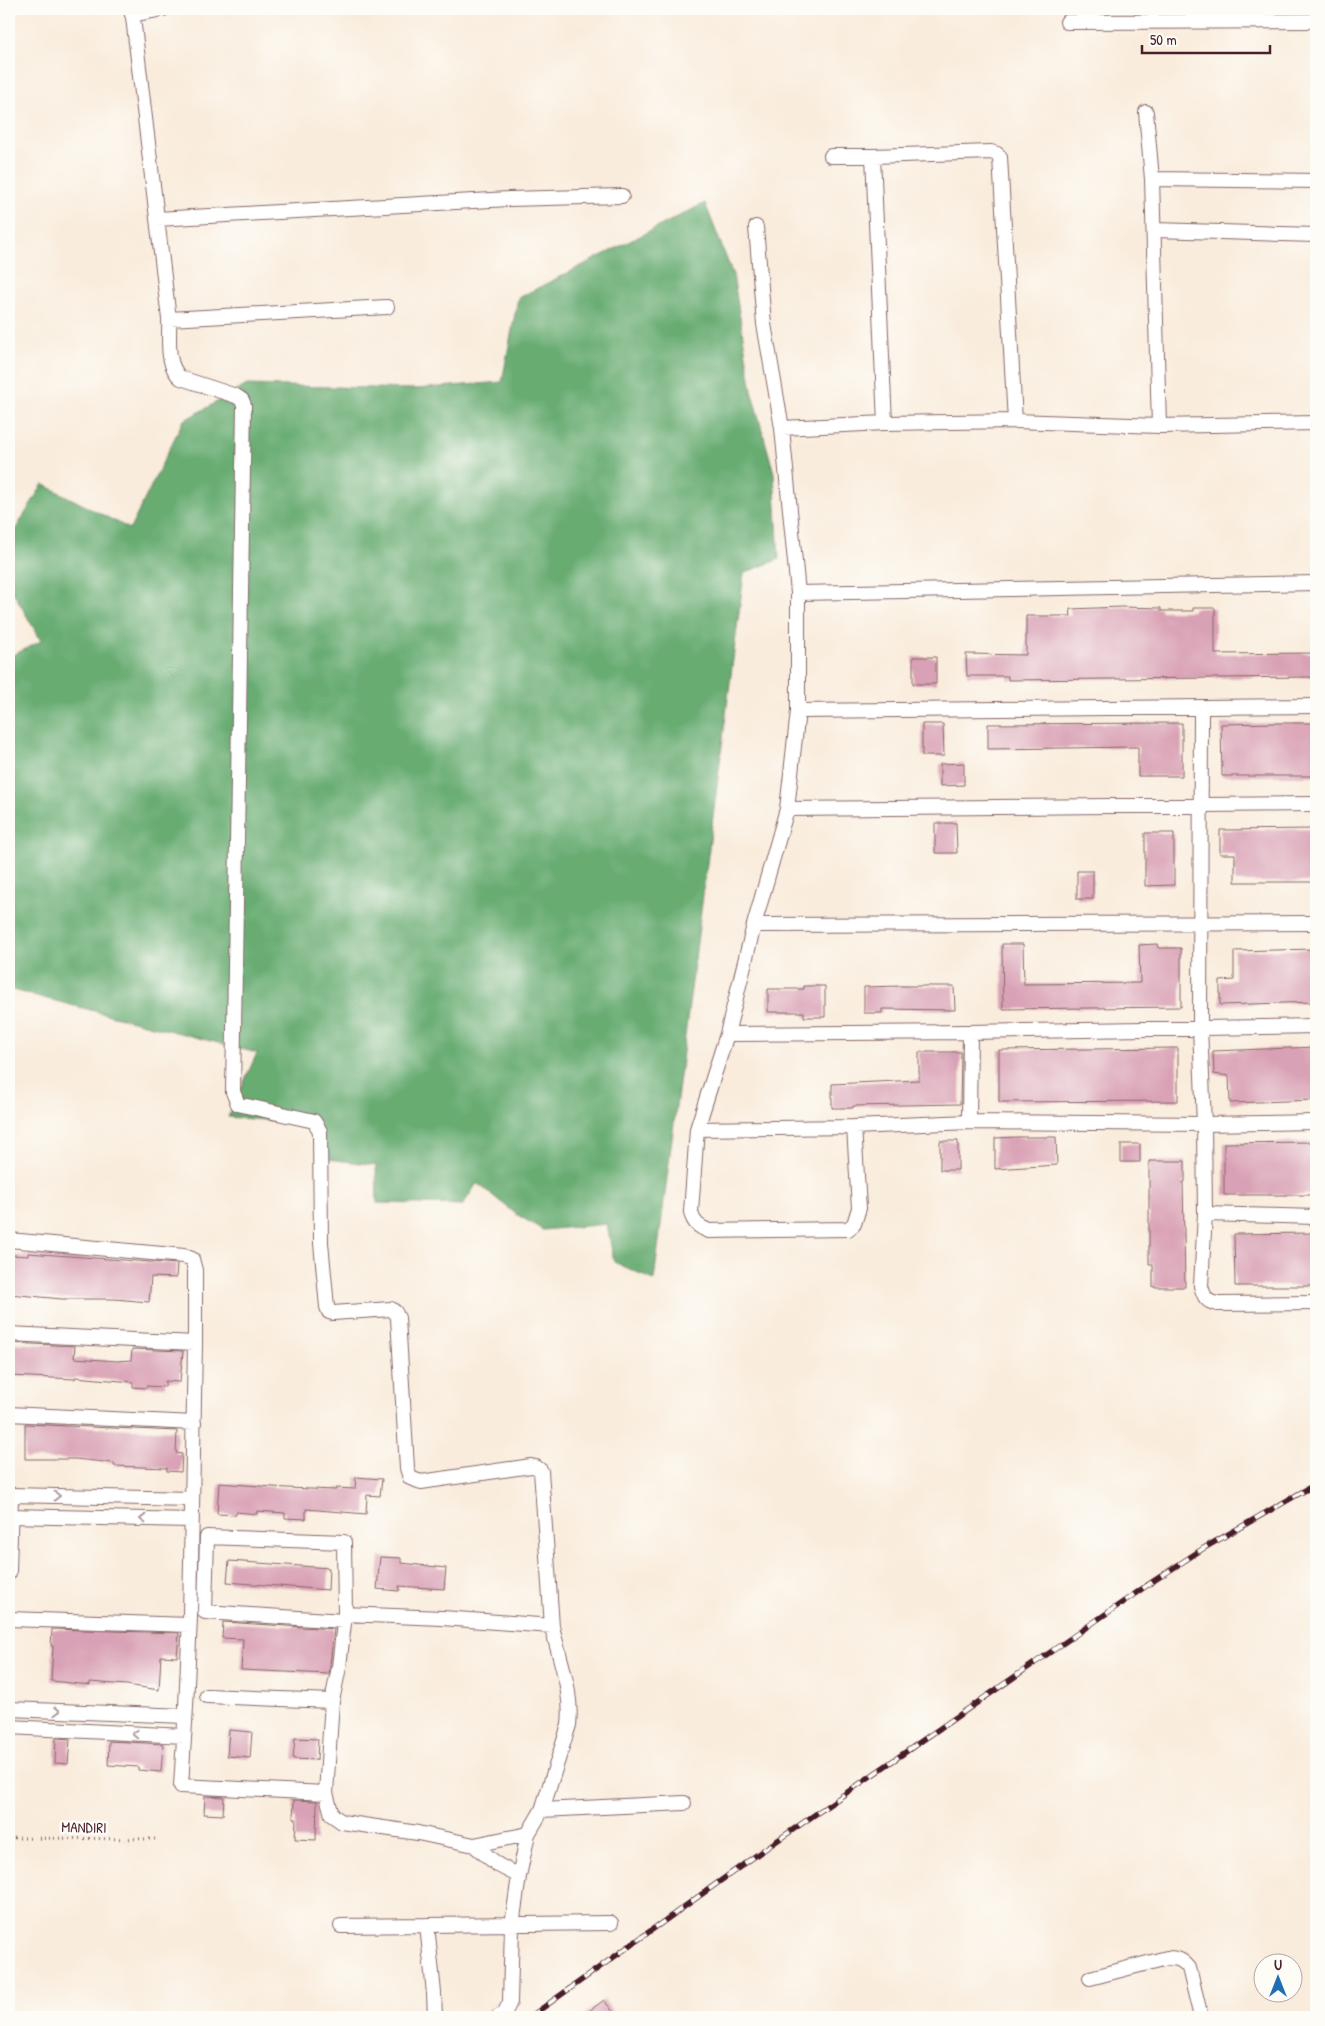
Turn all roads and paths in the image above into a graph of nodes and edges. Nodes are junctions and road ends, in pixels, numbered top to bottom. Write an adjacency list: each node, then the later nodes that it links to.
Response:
1 (163, 9): 2 (street)
2 (132, 12): 11 (street)
3 (1316, 21): 4 (street)
4 (1067, 22)
5 (1146, 112): 8 (street)
6 (831, 156): 7 (street)
7 (873, 156): 17 (street); 19 (street)
8 (1152, 179): 9 (street); 13 (street)
9 (1316, 181)
10 (622, 196): 11 (street)
11 (157, 220): 16 (street)
12 (756, 226): 21 (street)
13 (1155, 230): 14 (street); 20 (street)
14 (1316, 235)
15 (388, 307): 16 (street)
16 (168, 319): 58 (street)
17 (1015, 421): 19 (street); 20 (street)
18 (1316, 422): 20 (street)
19 (885, 423): 21 (street)
20 (1159, 426)
21 (782, 428): 23 (street)
22 (1316, 583): 23 (street)
23 (798, 593): 26 (street)
24 (1316, 706): 25 (street)
25 (1201, 708): 26 (street); 28 (street)
26 (798, 711): 29 (street)
27 (1316, 804): 28 (street)
28 (1200, 805): 29 (street); 31 (street)
29 (787, 810): 32 (street)
30 (1316, 923): 31 (street)
31 (1200, 924): 32 (street); 34 (street)
32 (754, 925): 36 (street)
33 (1316, 1026): 34 (street)
34 (1200, 1027): 35 (street); 39 (street)
35 (970, 1032): 36 (street); 37 (street)
36 (727, 1034): 41 (street)
37 (969, 1122): 39 (street); 40 (street)
38 (1316, 1122): 39 (street)
39 (1204, 1124): 42 (street)
40 (854, 1127): 41 (street); 41 (street)
41 (697, 1129)
42 (1205, 1214): 43 (street); 45 (street)
43 (1316, 1217)
44 (9, 1240): 47 (street)
45 (1316, 1303)
46 (9, 1334): 47 (street)
47 (196, 1343): 49 (street)
48 (9, 1414): 49 (street)
49 (194, 1422): 51 (street)
50 (10, 1495): 51 (street, one-way to 51); 52 (street)
51 (192, 1499): 53 (street)
52 (10, 1516): 53 (street, one-way to 52); 54 (street)
53 (192, 1520): 57 (street)
54 (9, 1573)
55 (344, 1618): 55 (street); 58 (street); 60 (street)
56 (9, 1619): 57 (street)
57 (189, 1625): 62 (street)
58 (552, 1626): 67 (street)
59 (207, 1696): 60 (street)
60 (332, 1701): 65 (street)
61 (9, 1709): 62 (street, one-way to 62)
62 (185, 1716): 64 (street)
63 (9, 1727): 64 (street, one-way to 63)
64 (184, 1736): 65 (street)
65 (326, 1793): 71 (street)
66 (684, 1804): 67 (street)
67 (542, 1810): 68 (street)
68 (528, 1834): 71 (street); 72 (street)
69 (9, 1838): 70 (path, MANDIRI)
70 (159, 1839)
71 (474, 1845): 72 (street)
72 (519, 1876): 75 (street)
73 (611, 1923): 75 (street)
74 (427, 1925): 75 (street); 76 (street); 78 (street)
75 (512, 1925): 79 (street)
76 (341, 1926)
77 (1090, 1978): 80 (street)
78 (435, 2017)
79 (498, 2017)
80 (1201, 2017)

